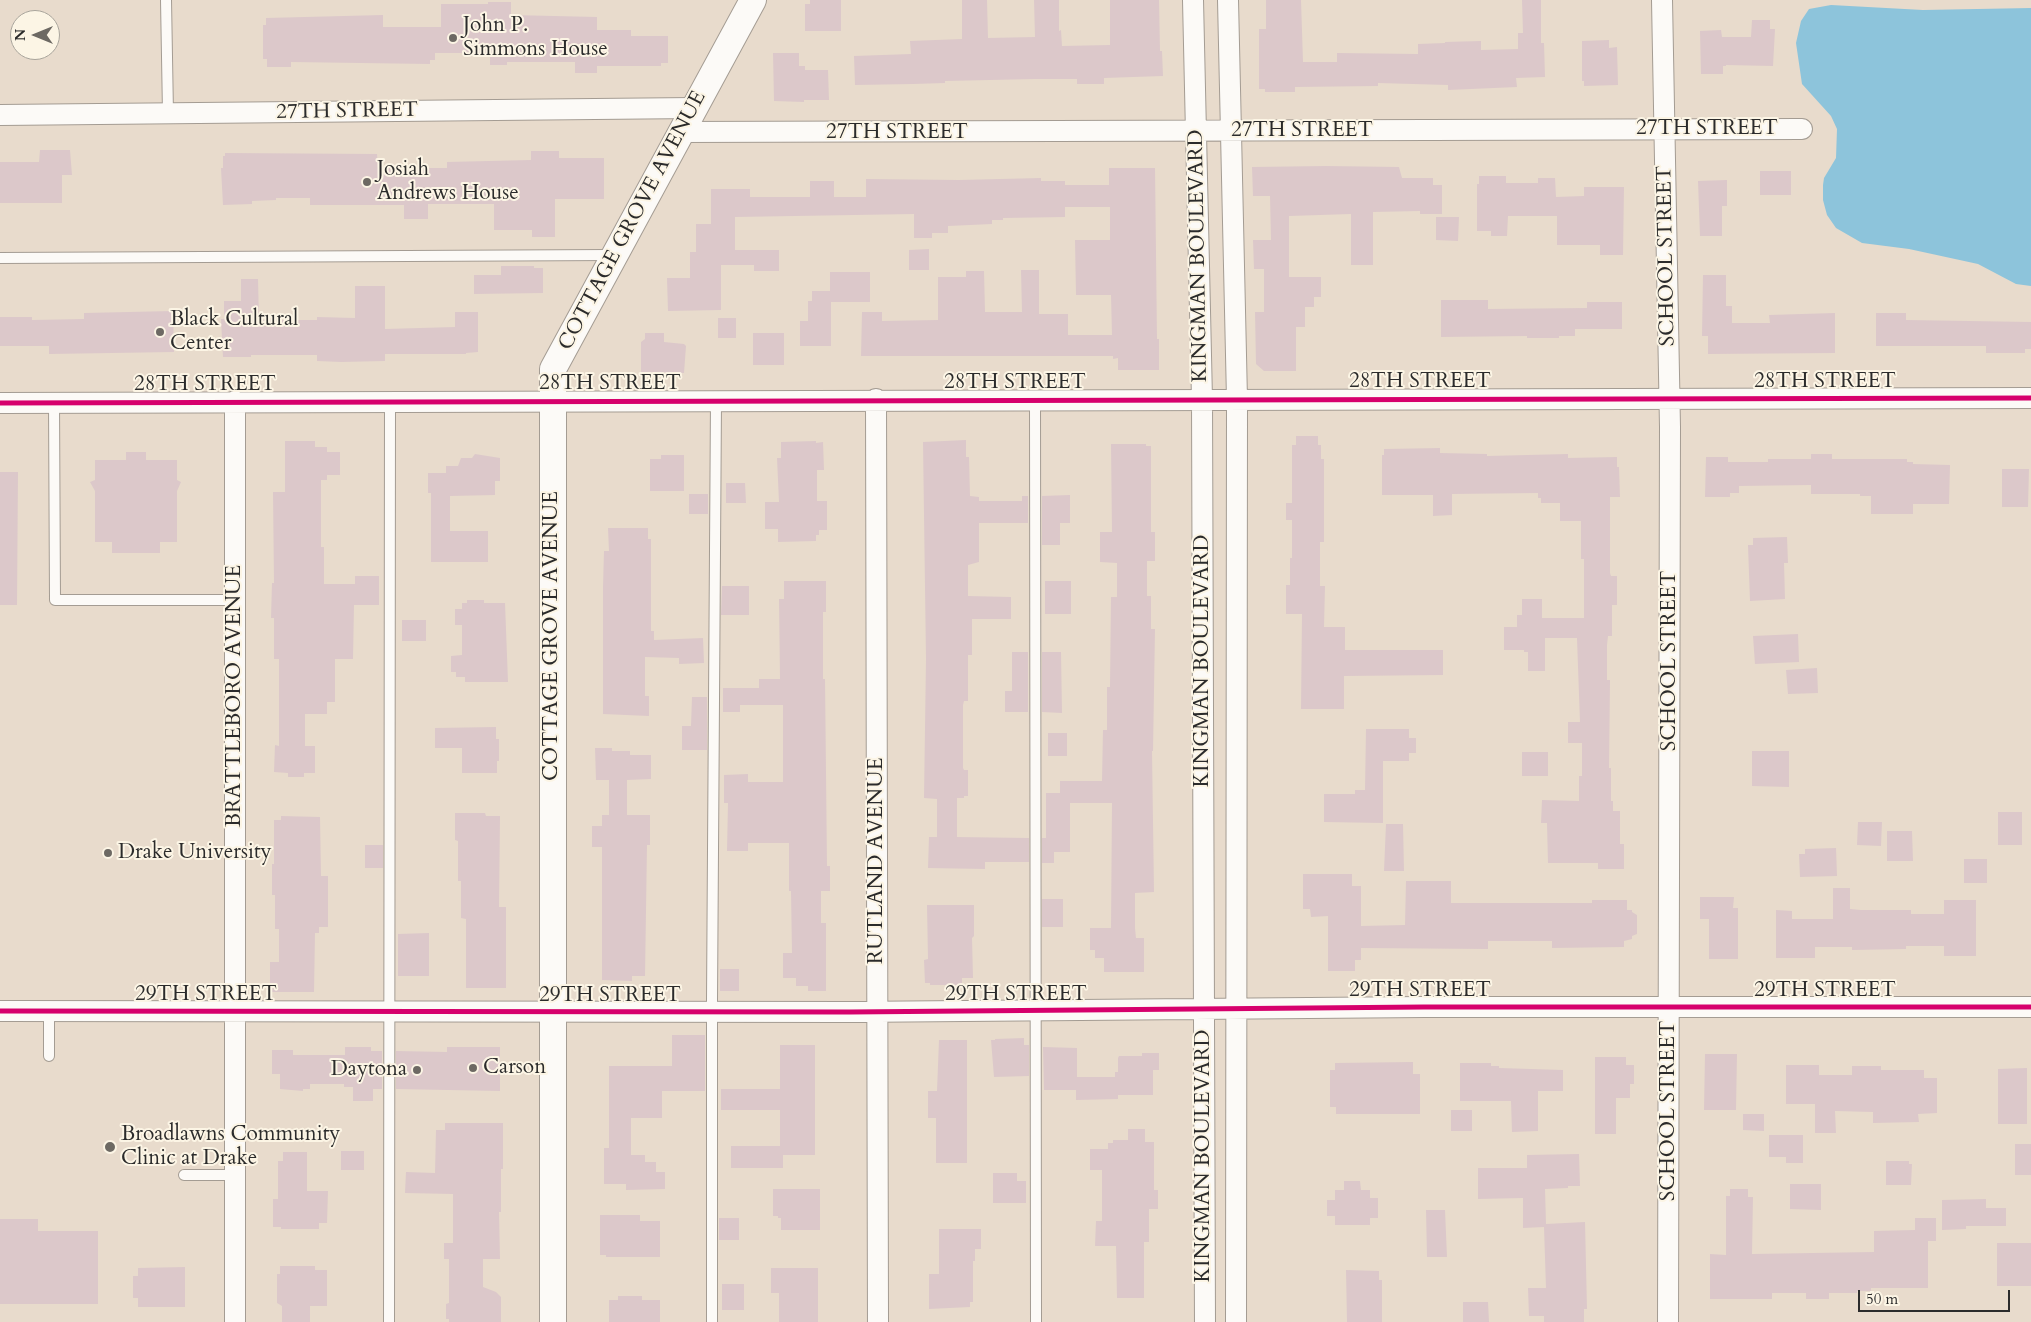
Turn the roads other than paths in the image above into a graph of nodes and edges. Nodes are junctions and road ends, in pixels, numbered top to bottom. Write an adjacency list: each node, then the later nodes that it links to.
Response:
1 (166, 0): 7 (lane)
2 (753, 0): 6 (street, COTTAGE GROVE AVENUE)
3 (1193, 0): 12 (street, KINGMAN BOULEVARD)
4 (1228, 0): 13 (street, KINGMAN BOULEVARD)
5 (1662, 0): 9 (street, SCHOOL STREET)
6 (694, 108): 7 (street, 27TH STREET); 11 (street, COTTAGE GROVE AVENUE)
7 (168, 113): 8 (street, 27TH STREET)
8 (0, 115)
9 (1664, 129): 10 (street, 27TH STREET); 13 (street, 27TH STREET); 21 (street, SCHOOL STREET)
10 (1802, 129)
11 (682, 132): 12 (street, 27TH STREET); 14 (street, COTTAGE GROVE AVENUE)
12 (1196, 132): 13 (street, 27TH STREET); 19 (street, KINGMAN BOULEVARD)
13 (1231, 132): 20 (street, KINGMAN BOULEVARD)
14 (615, 255): 15 (lane); 25 (street, COTTAGE GROVE AVENUE)
15 (0, 258)
16 (2031, 398): 21 (street, 28TH STREET)
17 (876, 399): 18 (street, 28TH STREET); 22 (street, 28TH STREET); 40 (street, RUTLAND AVENUE)
18 (1036, 399): 19 (street, 28TH STREET); 36 (lane)
19 (1202, 399): 20 (street, 28TH STREET); 32 (street, KINGMAN BOULEVARD)
20 (1237, 399): 21 (street, 28TH STREET); 31 (street, KINGMAN BOULEVARD)
21 (1670, 399): 30 (street, SCHOOL STREET)
22 (716, 400): 25 (street, 28TH STREET); 39 (lane)
23 (235, 401): 24 (street, 28TH STREET); 27 (street, 28TH STREET); 28 (street, BRATTLEBORO AVENUE)
24 (390, 401): 25 (street, 28TH STREET); 37 (lane)
25 (552, 401): 38 (street, COTTAGE GROVE AVENUE)
26 (0, 402): 27 (street, 28TH STREET)
27 (54, 402): 28 (lane)
28 (235, 600): 35 (street, BRATTLEBORO AVENUE)
29 (2031, 1007): 30 (street, 29TH STREET)
30 (1669, 1008): 31 (street, 29TH STREET); 52 (street, SCHOOL STREET)
31 (1236, 1009): 32 (street, 29TH STREET); 51 (street, KINGMAN BOULEVARD)
32 (1204, 1010): 36 (street, 29TH STREET); 50 (street, KINGMAN BOULEVARD)
33 (0, 1011): 34 (street, 29TH STREET)
34 (49, 1011): 35 (street, 29TH STREET); 41 (lane)
35 (235, 1011): 37 (street, 29TH STREET); 43 (street, BRATTLEBORO AVENUE)
36 (1036, 1011): 40 (street, 29TH STREET); 49 (lane)
37 (389, 1012): 38 (street, 29TH STREET); 45 (lane)
38 (553, 1012): 39 (street, 29TH STREET); 46 (street, COTTAGE GROVE AVENUE)
39 (712, 1012): 40 (street, 29TH STREET); 47 (lane)
40 (877, 1012): 48 (street, RUTLAND AVENUE)
41 (49, 1056)
42 (184, 1175): 43 (lane)
43 (235, 1175): 44 (street, BRATTLEBORO AVENUE)
44 (235, 1322)
45 (389, 1322)
46 (553, 1322)
47 (712, 1322)
48 (878, 1322)
49 (1036, 1322)
50 (1205, 1322)
51 (1236, 1322)
52 (1668, 1322)

